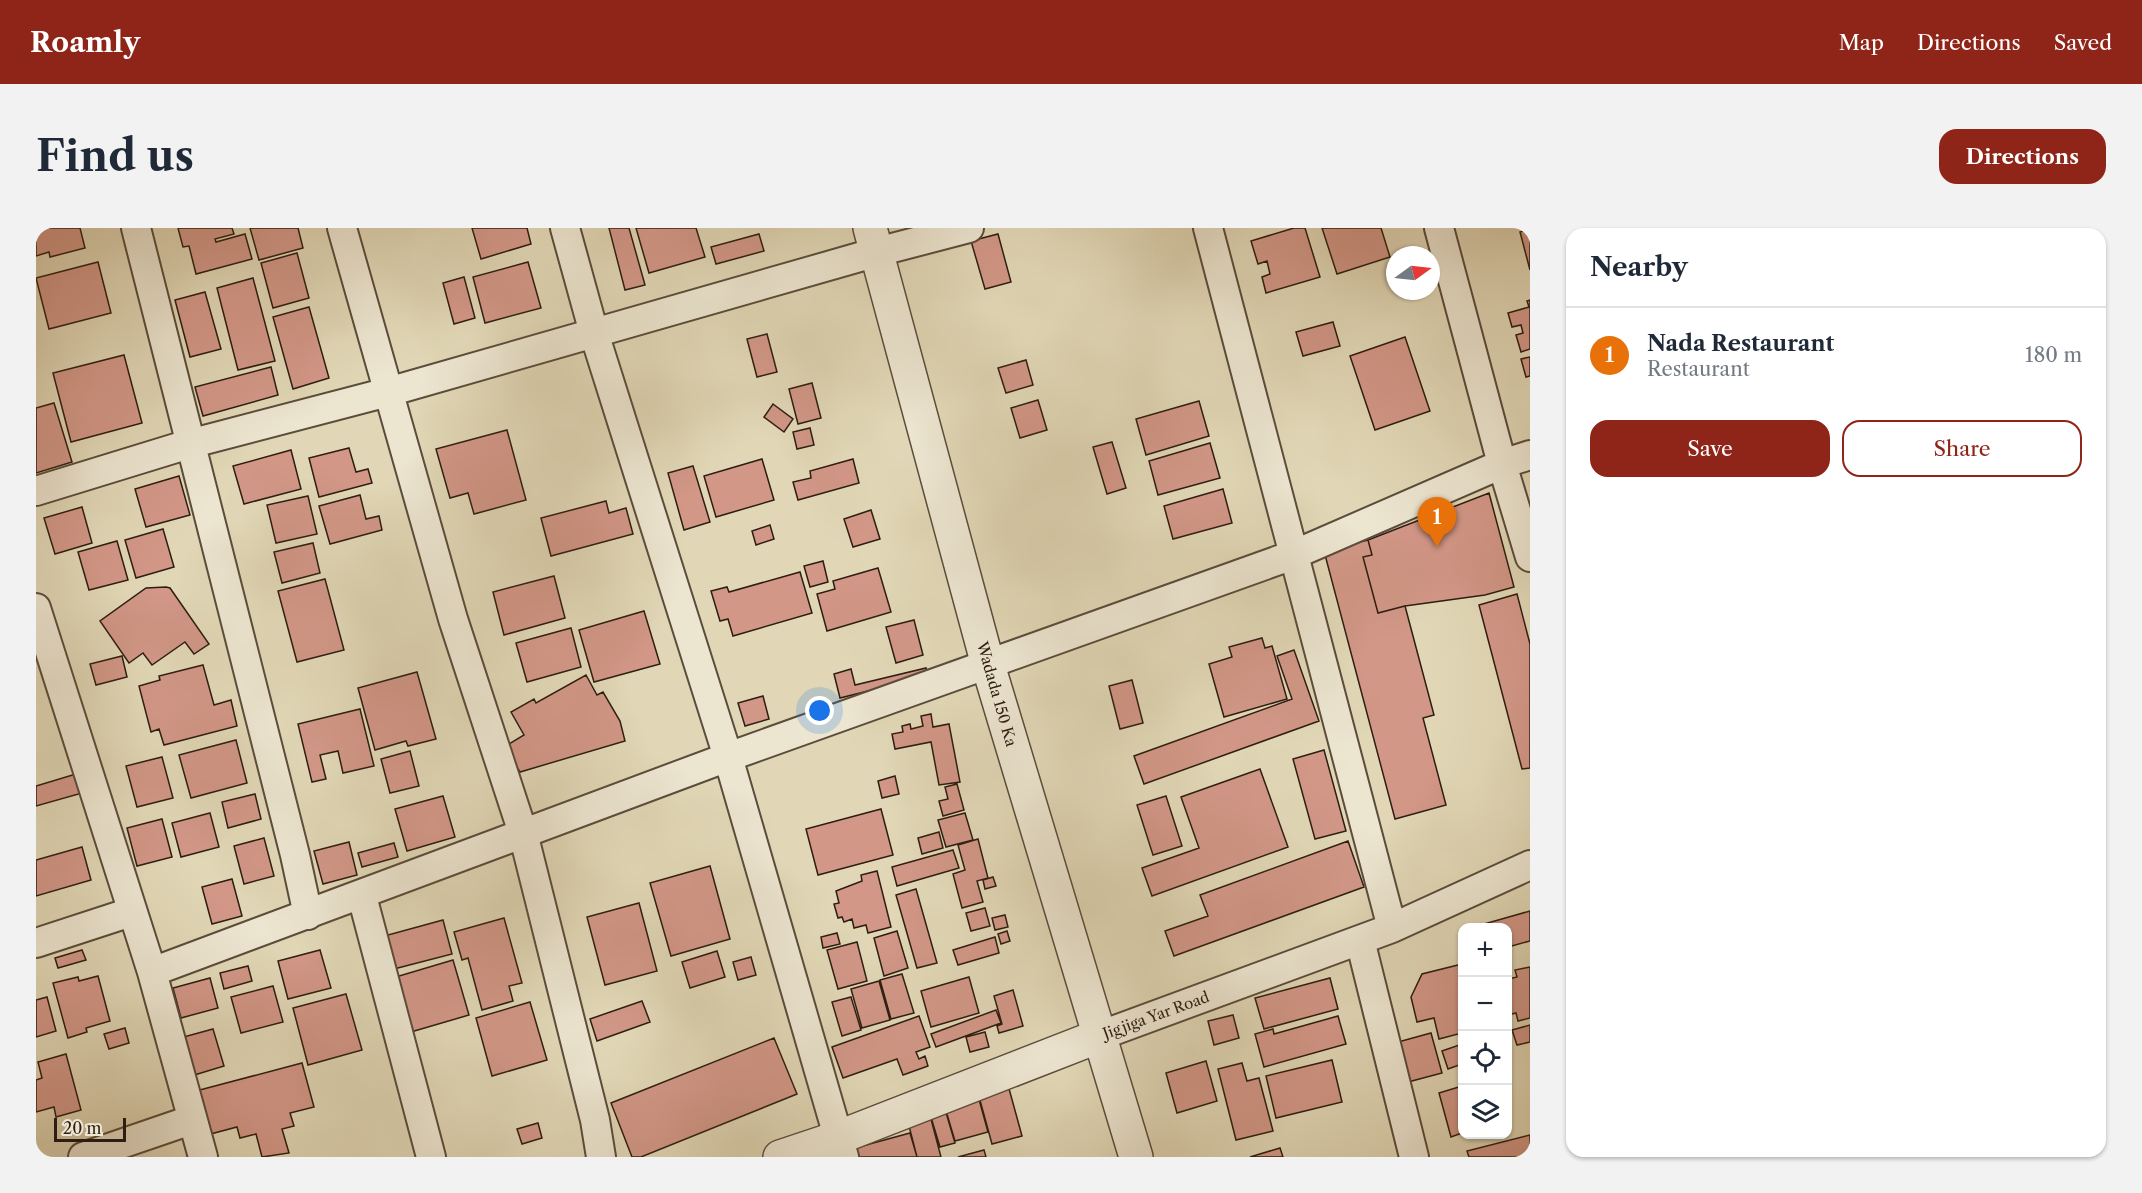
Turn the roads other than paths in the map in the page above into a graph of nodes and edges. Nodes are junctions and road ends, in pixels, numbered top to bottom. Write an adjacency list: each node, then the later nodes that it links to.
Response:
1 (136, 228): 10 (street)
2 (342, 228): 9 (street)
3 (565, 228): 8 (street)
4 (969, 228): 7 (street)
5 (1208, 228): 14 (street)
6 (1439, 228): 12 (street)
7 (874, 240): 8 (street); 17 (street, Wadada 150 Ka)
8 (594, 333): 9 (street); 18 (street)
9 (388, 392): 10 (street); 19 (street)
10 (189, 444): 13 (street); 23 (street)
11 (1530, 455): 12 (street)
12 (1502, 464): 14 (street); 15 (street)
13 (36, 491)
14 (1293, 555): 17 (street); 24 (street)
15 (1530, 557)
16 (36, 608): 22 (street)
17 (988, 665): 18 (street); 28 (street, Wadada 150 Ka)
18 (728, 757): 19 (street); 30 (street)
19 (523, 833): 21 (street); 34 (street)
20 (1530, 865): 24 (street, Jigjiga Yar Road)
21 (362, 896): 23 (street); 33 (street)
22 (131, 912): 26 (street); 27 (street)
23 (308, 915): 27 (street)
24 (1392, 928): 25 (street, Jigjiga Yar Road)
25 (1360, 940): 28 (street, Jigjiga Yar Road); 37 (street)
26 (36, 943)
27 (152, 972): 29 (street)
28 (1099, 1036): 30 (street, Jigjiga Yar Road); 36 (street, Wadada 150 Ka)
29 (191, 1120): 31 (street); 32 (street)
30 (841, 1147): 35 (street, Jigjiga Yar Road)
31 (83, 1157)
32 (203, 1157)
33 (431, 1157)
34 (601, 1157)
35 (780, 1157)
36 (1136, 1157)
37 (1414, 1157)

